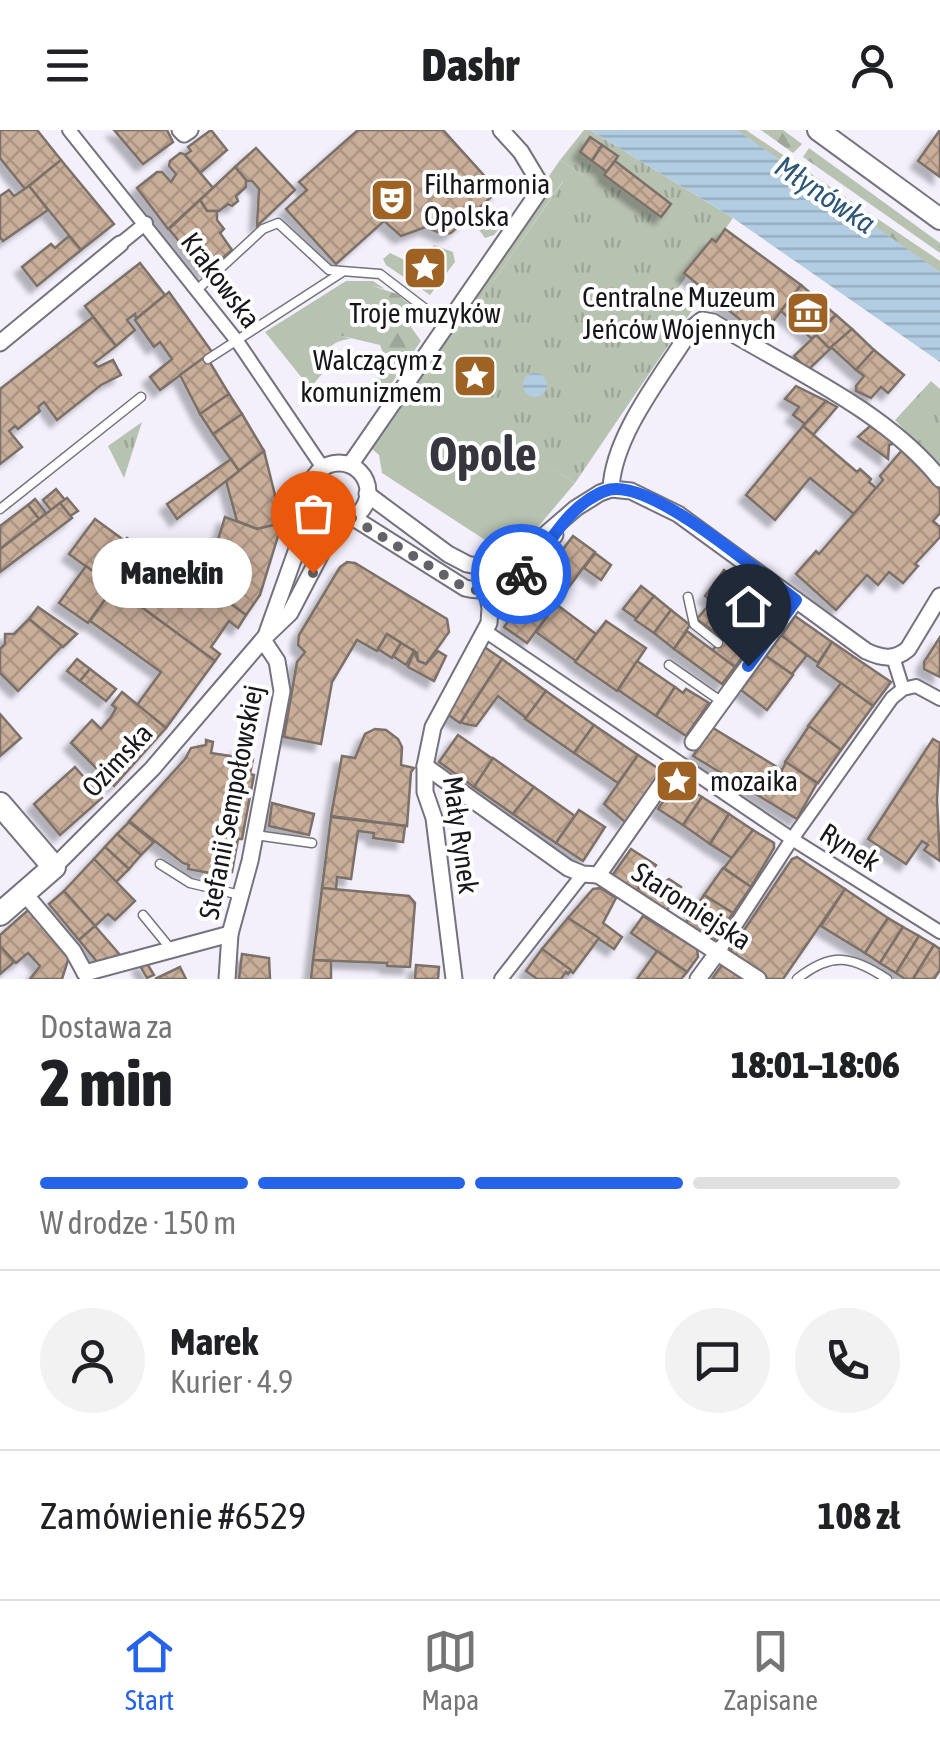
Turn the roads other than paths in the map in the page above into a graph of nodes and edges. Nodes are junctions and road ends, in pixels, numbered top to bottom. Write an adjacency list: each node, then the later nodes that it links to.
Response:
1 (69, 130): 8 (street, Krakowska)
2 (180, 130): 3 (street)
3 (190, 130)
4 (500, 130): 12 (street)
5 (818, 130): 6 (street)
6 (841, 137): 7 (street)
7 (940, 219)
8 (146, 223): 9 (street); 11 (street, Krakowska)
9 (120, 244): 14 (street)
10 (341, 273): 11 (lane); 12 (lane); 13 (lane)
11 (198, 288): 13 (street, Krakowska)
12 (455, 315): 17 (street)
13 (237, 340): 15 (lane); 18 (street, Krakowska)
14 (0, 343)
15 (208, 359)
16 (141, 397): 24 (lane)
17 (350, 465): 18 (street); 21 (street)
18 (323, 468): 22 (street)
19 (940, 479): 20 (street)
20 (611, 489): 23 (street); 30 (street)
21 (368, 494): 25 (street); 26 (street)
22 (312, 504): 25 (street); 32 (street, Ozimska)
23 (576, 508): 26 (street); 27 (street)
24 (0, 509)
25 (345, 519): 27 (street); 32 (street, Ozimska)
26 (482, 567): 27 (street)
27 (486, 592): 31 (street)
28 (940, 596): 34 (street)
29 (688, 597): 33 (lane)
30 (796, 600): 34 (street); 38 (street)
31 (485, 631): 40 (street); 41 (street)
32 (264, 638): 43 (street, Stefanii Sempołowskiej); 47 (street, Ozimska)
33 (718, 643)
34 (893, 657): 36 (street)
35 (669, 664): 38 (lane)
36 (903, 689): 37 (street); 44 (street, Rynek)
37 (940, 699)
38 (722, 702): 39 (street)
39 (694, 742): 41 (street)
40 (425, 766): 48 (street, Mały Rynek); 59 (street, Mały Rynek)
41 (673, 769): 44 (street); 48 (street)
42 (0, 804): 47 (main road)
43 (254, 834): 45 (lane); 50 (street, Stefanii Sempołowskiej)
44 (792, 840): 53 (street, Rynek); 56 (street)
45 (312, 844)
46 (160, 864): 50 (lane)
47 (54, 867): 49 (main road, Ozimska)
48 (596, 876): 56 (street, Staromiejska); 60 (street)
49 (25, 894): 51 (main road, Ozimska); 57 (street)
50 (240, 896): 54 (street, Stefanii Sempołowskiej)
51 (0, 914)
52 (143, 915): 55 (lane)
53 (940, 932)
54 (230, 934): 55 (street); 58 (street, Stefanii Sempołowskiej)
55 (170, 948): 57 (street)
56 (719, 951): 61 (street); 62 (street, Staromiejska)
57 (82, 976)
58 (227, 979)
59 (454, 979)
60 (501, 979)
61 (698, 979)
62 (758, 979)
63 (797, 979): 64 (lane)
64 (887, 979)

